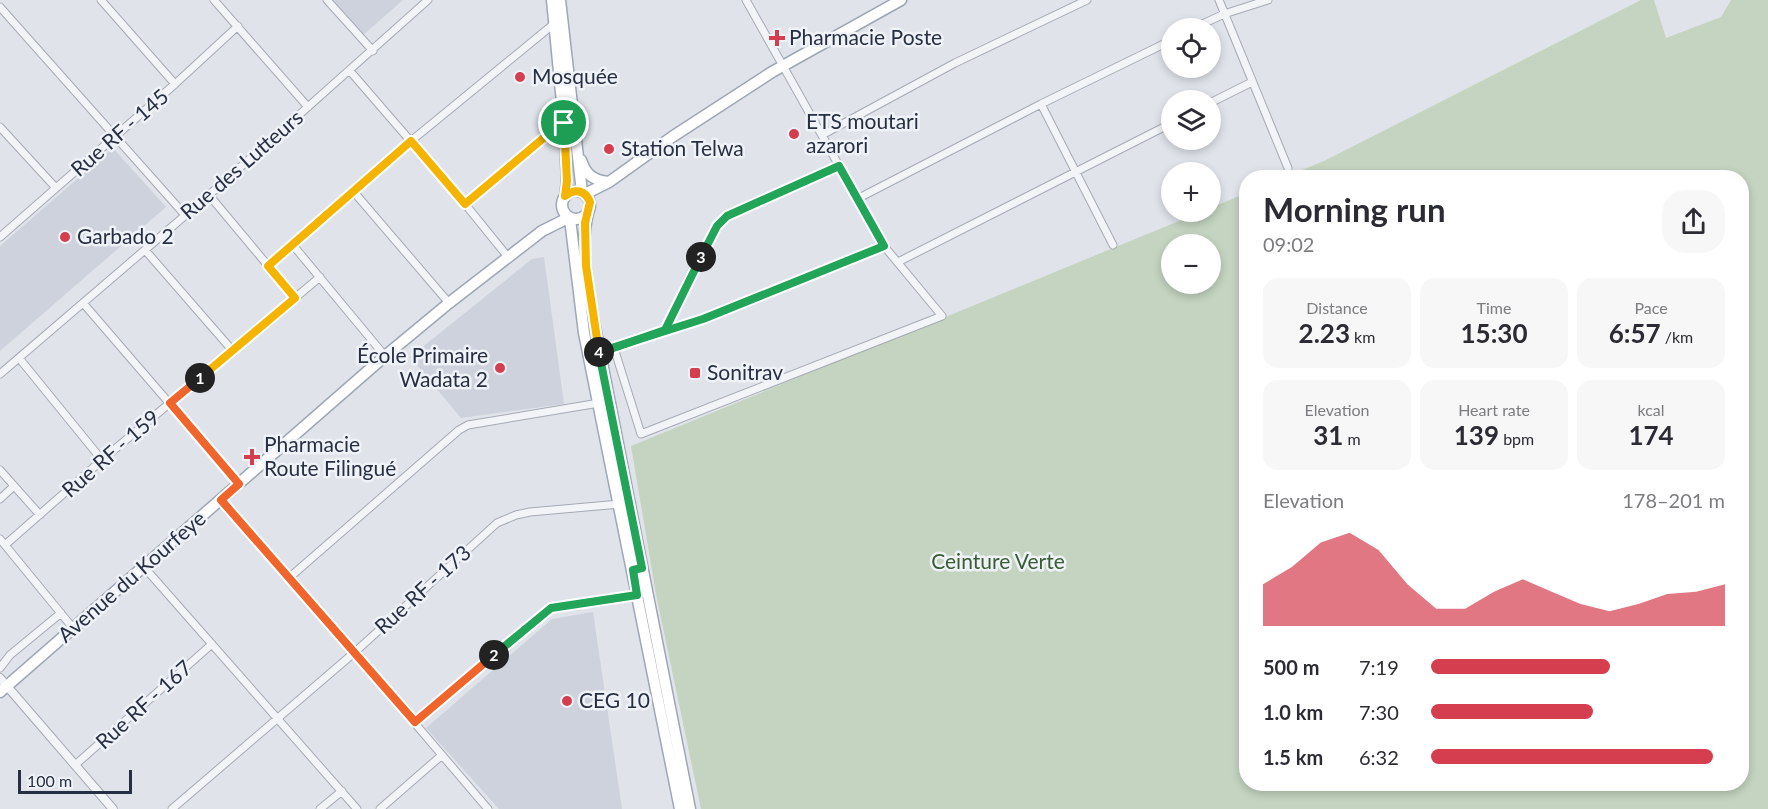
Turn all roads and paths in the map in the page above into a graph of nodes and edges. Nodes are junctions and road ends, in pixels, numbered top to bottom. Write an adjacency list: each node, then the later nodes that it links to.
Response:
1 (101, 0): 22 (street)
2 (214, 0): 16 (street)
3 (327, 0): 18 (street)
4 (428, 0): 18 (street, Rue des Lutteurs)
5 (552, 0): 15 (main road)
6 (560, 0): 32 (main road)
7 (746, 0): 19 (street)
8 (901, 0): 19 (main road)
9 (1087, 0): 29 (street)
10 (1219, 0): 13 (street)
11 (1268, 0): 13 (street)
12 (0, 7): 30 (street)
13 (1224, 14): 14 (street); 21 (street)
14 (1215, 18)
15 (555, 23): 26 (main road); 31 (street)
16 (238, 26): 22 (street, Rue RF - 145); 25 (street)
17 (1161, 45): 24 (street)
18 (373, 51): 20 (street, Rue des Lutteurs)
19 (783, 66): 29 (street); 36 (main road)
20 (350, 70): 25 (street, Rue des Lutteurs); 31 (street)
21 (1252, 82): 23 (street); 34 (street)
22 (175, 84): 30 (street, Rue RF - 145)
23 (1221, 98)
24 (1041, 104): 35 (street); 41 (street)
25 (309, 107): 40 (street, Rue des Lutteurs)
26 (564, 123): 42 (main road); 43 (street)
27 (0, 127): 37 (street)
28 (1161, 129): 35 (street)
29 (822, 135): 33 (street)
30 (115, 137): 37 (street, Rue RF - 145); 45 (street)
31 (411, 141): 38 (street); 43 (street)
32 (577, 152): 36 (main road); 39 (main road)
33 (839, 166): 41 (street); 60 (street)
34 (1288, 168)
35 (1076, 172): 50 (street); 54 (street)
36 (609, 182): 39 (main road); 44 (main road)
37 (56, 189): 48 (street, Rue RF - 145)
38 (353, 191): 49 (street); 59 (street)
39 (584, 193): 42 (main road); 44 (main road)
40 (209, 195): 45 (street, Rue des Lutteurs); 55 (street)
41 (857, 199): 51 (street)
42 (563, 201): 46 (main road); 47 (main road, Avenue du Kourfeye)
43 (465, 204): 53 (street)
44 (589, 211): 46 (main road); 63 (main road)
45 (185, 215): 52 (street, Rue des Lutteurs)
46 (569, 218): 47 (main road, Avenue du Kourfeye); 68 (main road)
47 (542, 231): 53 (main road, Avenue du Kourfeye)
48 (0, 237)
49 (292, 244): 55 (street); 56 (street)
50 (1113, 245)
51 (884, 246): 54 (street); 60 (street)
52 (145, 250): 58 (street, Rue des Lutteurs); 62 (street)
53 (508, 257): 59 (main road, Avenue du Kourfeye)
54 (898, 262): 61 (street)
55 (268, 266): 57 (street)
56 (320, 277): 57 (street, Rue RF - 159); 64 (street)
57 (295, 298): 62 (street, Rue RF - 159)
58 (83, 303): 65 (street, Rue des Lutteurs); 67 (street)
59 (449, 303): 64 (main road, Avenue du Kourfeye)
60 (665, 330): 61 (street)
61 (614, 348): 63 (street)
62 (232, 350): 67 (street, Rue RF - 159)
63 (599, 353): 79 (main road)
64 (385, 356): 71 (main road, Avenue du Kourfeye)
65 (19, 358): 66 (street, Rue des Lutteurs); 69 (street)
66 (0, 374)
67 (170, 403): 69 (street, Rue RF - 159); 71 (street)
68 (599, 403): 75 (main road); 80 (street)
69 (102, 460): 76 (street, Rue RF - 159)
70 (0, 470): 72 (street)
71 (239, 484): 74 (main road, Avenue du Kourfeye)
72 (14, 486): 73 (street); 76 (street)
73 (0, 499)
74 (221, 500): 78 (main road, Avenue du Kourfeye); 80 (street)
75 (620, 504): 79 (main road); 85 (street, Rue RF - 173)
76 (40, 515): 77 (street, Rue RF - 159)
77 (2, 542): 82 (street)
78 (144, 567): 83 (main road, Avenue du Kourfeye); 84 (street)
79 (638, 569): 81 (main road); 100 (main road)
80 (290, 577): 85 (street)
81 (637, 595): 89 (street); 99 (main road)
82 (61, 613): 83 (street); 86 (street)
83 (73, 628): 87 (main road, Avenue du Kourfeye)
84 (212, 644): 88 (street); 91 (street, Rue RF - 167)
85 (355, 652): 88 (street, Rue RF - 173); 89 (street)
86 (0, 668)
87 (2, 685): 91 (street)
88 (277, 717): 92 (street); 94 (street, Rue RF - 173)
89 (415, 722): 90 (street)
90 (442, 754): 97 (street); 98 (street)
91 (75, 765): 93 (street)
92 (342, 791): 95 (street); 96 (street)
93 (112, 809)
94 (172, 809)
95 (320, 809)
96 (357, 809)
97 (380, 809)
98 (488, 809)
99 (680, 809)
100 (690, 809)

